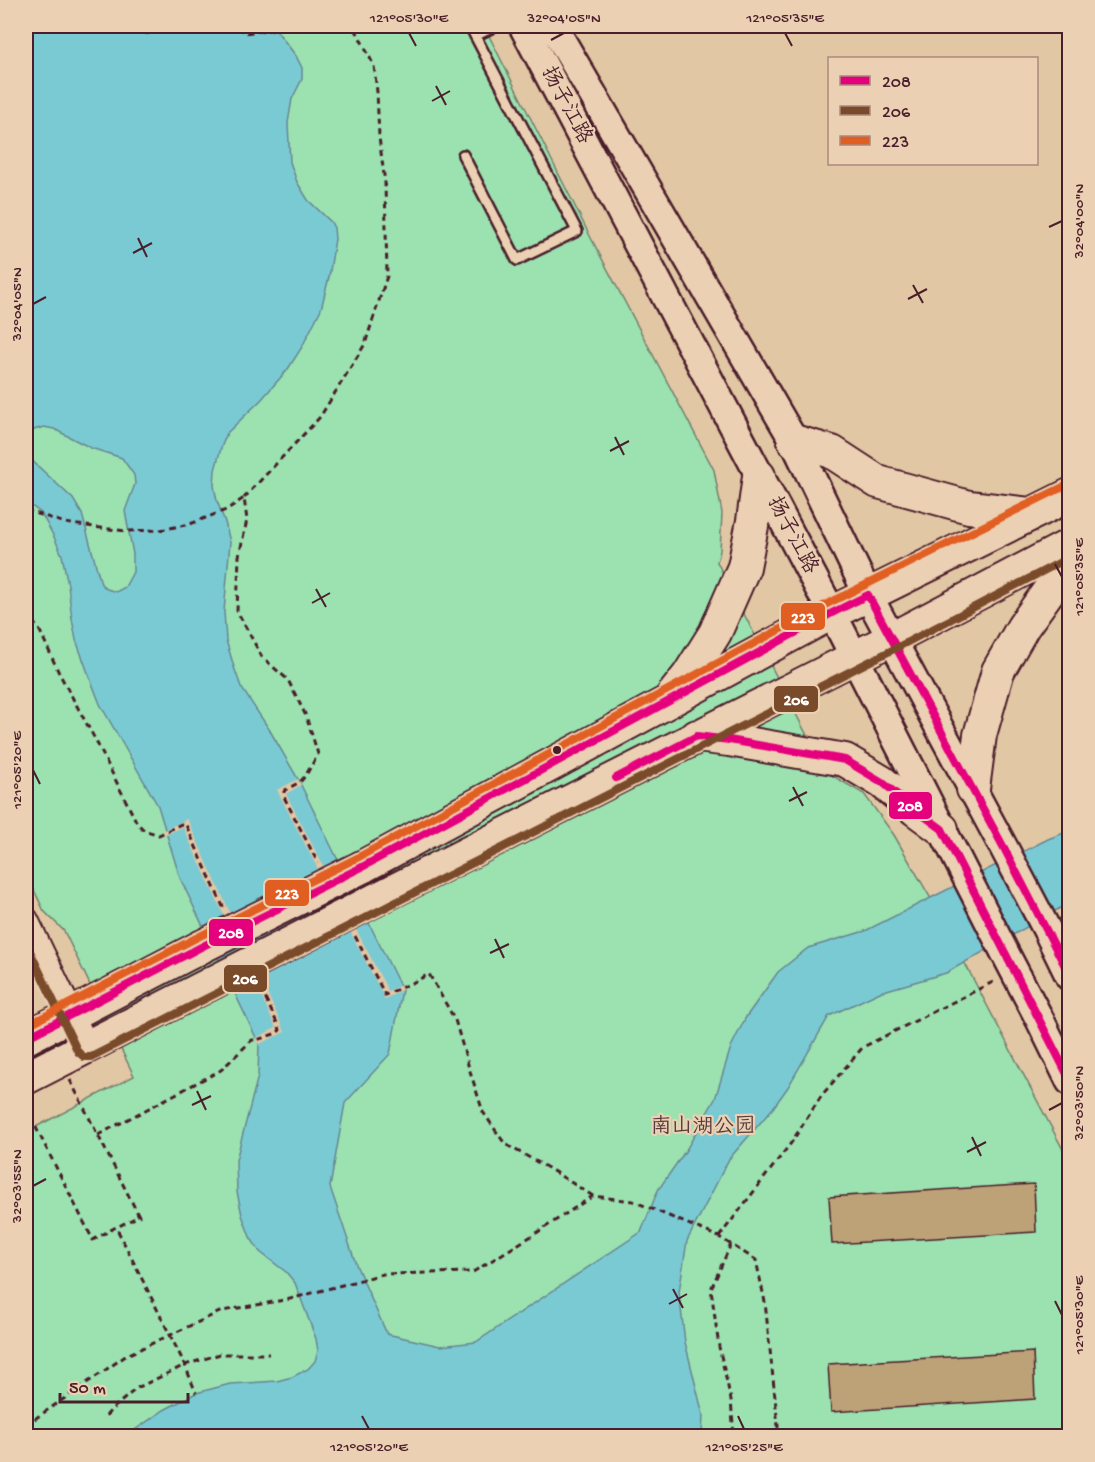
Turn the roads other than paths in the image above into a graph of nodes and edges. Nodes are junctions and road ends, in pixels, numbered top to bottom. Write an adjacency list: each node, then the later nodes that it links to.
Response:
1 (470, 26): 5 (lane)
2 (495, 26): 5 (lane)
3 (523, 26): 8 (main road, 扬子江路)
4 (553, 26): 7 (main road, 扬子江路)
5 (475, 36): 6 (lane)
6 (464, 155)
7 (794, 441): 10 (main road); 13 (main road, 扬子江路)
8 (759, 476): 14 (main road, 扬子江路); 17 (main road)
9 (1070, 495): 10 (main road)
10 (1030, 514): 13 (main road)
11 (1070, 545): 15 (main road)
12 (1070, 561): 19 (main road)
13 (868, 595): 14 (main road); 15 (main road, 扬子江路)
14 (832, 613): 16 (main road, 扬子江路); 17 (main road)
15 (893, 638): 16 (main road); 19 (main road, 扬子江路)
16 (854, 657): 18 (main road); 20 (main road, 扬子江路)
17 (668, 701): 23 (main road, bridge)
18 (697, 736): 20 (main road); 25 (main road, bridge)
19 (973, 789): 22 (main road, 扬子江路)
20 (942, 829): 27 (main road, 扬子江路)
21 (26, 920): 23 (street)
22 (1070, 977)
23 (70, 1015): 24 (main road); 25 (street)
24 (26, 1038)
25 (73, 1053): 26 (main road)
26 (26, 1078)
27 (1070, 1081)

